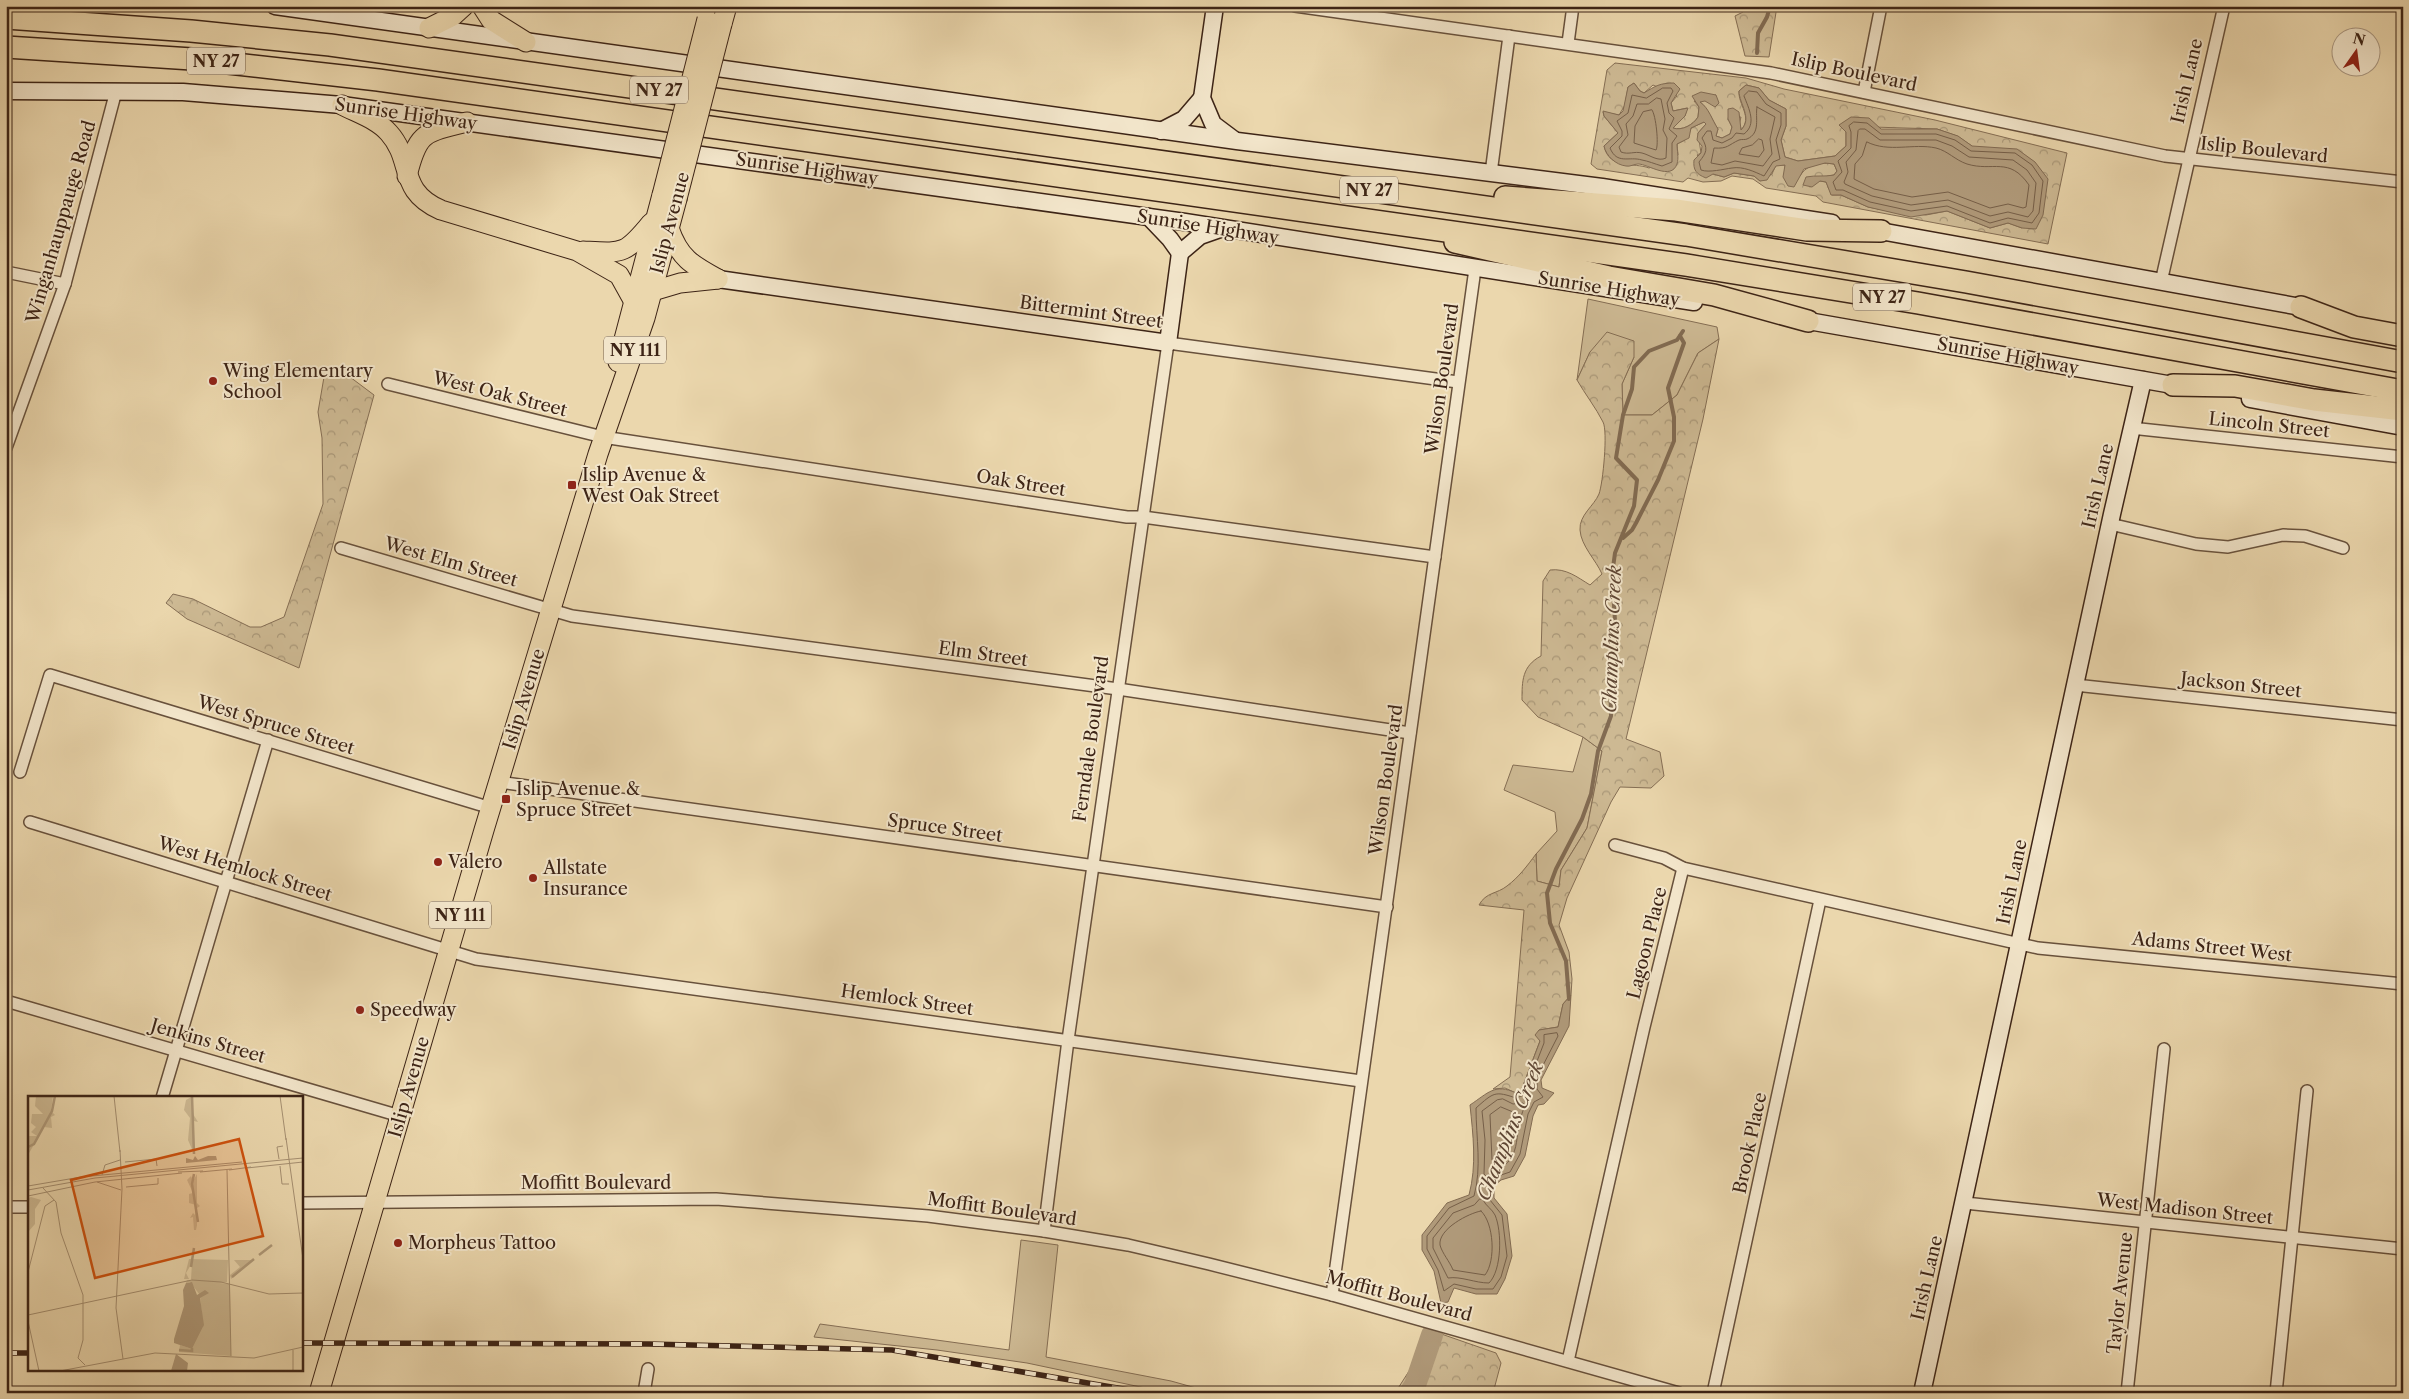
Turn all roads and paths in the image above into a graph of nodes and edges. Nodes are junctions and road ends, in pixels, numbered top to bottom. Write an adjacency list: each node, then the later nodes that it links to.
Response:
1 (275, 6): 11 (main road)
2 (464, 6): 11 (main road)
3 (482, 6): 13 (main road)
4 (1215, 6): 19 (main road)
5 (1295, 6): 12 (street, Islip Boulevard)
6 (1573, 6): 14 (street)
7 (1881, 6): 18 (street)
8 (2224, 6): 24 (street, Irish Lane)
9 (717, 14): 31 (main road, Islip Avenue / NY 111, bridge)
10 (6, 18): 28 (highway, NY 27)
11 (428, 28): 13 (main road)
12 (1509, 36): 14 (street, Islip Boulevard); 25 (street)
13 (526, 42): 22 (main road)
14 (1568, 44): 18 (street, Islip Boulevard)
15 (6, 47): 30 (highway, Sunrise Highway / NY 27)
16 (116, 90): 17 (main road, Sunrise Highway); 20 (main road, Sunrise Highway); 40 (street, Winganhauppauge Road)
17 (6, 91)
18 (1864, 92): 24 (street, Islip Boulevard)
19 (1202, 98): 22 (main road); 23 (main road)
20 (342, 105): 21 (main road, Sunrise Highway); 26 (main road)
21 (467, 122): 26 (main road); 29 (main road, Sunrise Highway)
22 (1161, 131): 23 (main road)
23 (1237, 141): 25 (main road)
24 (2189, 160): 27 (street, Islip Boulevard); 39 (street, Irish Lane)
25 (1492, 173): 33 (main road)
26 (407, 176): 34 (main road)
27 (2403, 181)
28 (1428, 198): 33 (highway); 48 (highway, NY 27)
29 (1149, 217): 32 (main road, Sunrise Highway); 35 (main road)
30 (1359, 217): 44 (highway); 53 (highway, Sunrise Highway / NY 27)
31 (662, 223): 34 (main road); 38 (main road); 41 (main road, Islip Avenue / NY 111); 42 (main road, Islip Avenue / NY 111)
32 (1222, 228): 35 (main road); 36 (main road, Sunrise Highway)
33 (1881, 231): 39 (main road)
34 (577, 251): 42 (main road)
35 (1180, 253): 47 (main road, Ferndale Boulevard)
36 (1475, 269): 44 (main road, Sunrise Highway); 50 (street, Wilson Boulevard)
37 (6, 272): 40 (street)
38 (718, 279): 41 (main road); 47 (main road, Bittermint Street)
39 (2161, 282): 43 (main road)
40 (65, 284): 58 (street, Winganhauppauge Road)
41 (653, 291): 57 (main road, Islip Avenue / NY 111)
42 (634, 302): 57 (main road, Islip Avenue / NY 111)
43 (2301, 308): 45 (main road); 46 (highway)
44 (1808, 321): 49 (main road, Sunrise Highway)
45 (2403, 326)
46 (2403, 336)
47 (1168, 343): 50 (street, Bittermint Street); 60 (street, Ferndale Boulevard)
48 (2403, 362)
49 (2143, 380): 52 (main road, Sunrise Highway); 56 (main road, Irish Lane)
50 (1458, 382): 64 (street, Wilson Boulevard)
51 (388, 384): 57 (street, West Oak Street)
52 (2173, 385): 54 (highway); 55 (main road, Sunrise Highway)
53 (2403, 391)
54 (2403, 410)
55 (2403, 427)
56 (2131, 428): 59 (street, Lincoln Street); 61 (main road, Irish Lane)
57 (603, 437): 60 (street, Oak Street); 65 (main road, Islip Avenue / NY 111)
58 (6, 448)
59 (2403, 457)
60 (1143, 517): 64 (street, Oak Street); 67 (street, Ferndale Boulevard)
61 (2110, 524): 63 (street); 66 (main road, Irish Lane)
62 (341, 548): 65 (street, West Elm Street)
63 (2343, 548)
64 (1435, 557): 69 (street, Wilson Boulevard)
65 (551, 609): 67 (street, Elm Street); 72 (main road, Islip Avenue / NY 111)
66 (2075, 685): 68 (street, Jackson Street); 81 (main road, Irish Lane)
67 (1118, 689): 69 (street, Elm Street); 76 (street, Ferndale Boulevard)
68 (2403, 720)
69 (1410, 734): 80 (street, Wilson Boulevard)
70 (268, 740): 71 (street, West Spruce Street); 73 (street, West Spruce Street); 78 (street)
71 (20, 772)
72 (499, 782): 73 (main road, Islip Avenue / NY 111); 76 (street, Spruce Street)
73 (491, 808): 82 (main road, Islip Avenue / NY 111)
74 (30, 822): 78 (street, West Hemlock Street)
75 (1615, 845): 77 (street)
76 (1094, 867): 80 (street, Spruce Street); 85 (street, Ferndale Boulevard)
77 (1683, 868): 79 (street, Lagoon Place); 102 (street, Lagoon Place)
78 (225, 882): 82 (street, West Hemlock Street); 87 (street)
79 (1820, 900): 81 (street, Lagoon Place); 107 (street, Brook Place)
80 (1387, 907): 88 (street, Wilson Boulevard)
81 (2019, 943): 83 (street, Adams Street West); 94 (main road, Irish Lane)
82 (450, 950): 85 (street, Hemlock Street); 91 (main road, Islip Avenue / NY 111)
83 (2403, 984)
84 (6, 1001): 87 (street, Jenkins Street)
85 (1068, 1040): 88 (street, Hemlock Street); 98 (street, Ferndale Boulevard)
86 (2164, 1049): 97 (street, Taylor Avenue)
87 (176, 1050): 90 (street); 91 (street, Jenkins Street)
88 (1361, 1081): 101 (street, Wilson Boulevard)
89 (2307, 1091): 99 (street)
90 (163, 1096)
91 (400, 1116): 92 (main road, Islip Avenue / NY 111)
92 (376, 1202): 93 (street, Moffitt Boulevard); 98 (street, Moffitt Boulevard); 104 (main road, Islip Avenue / NY 111)
93 (302, 1203)
94 (1964, 1203): 97 (street, West Madison Street); 108 (main road, Irish Lane)
95 (6, 1207): 96 (street)
96 (28, 1207)
97 (2146, 1222): 99 (street, West Madison Street); 109 (street, Taylor Avenue)
98 (1044, 1231): 101 (street, Moffitt Boulevard)
99 (2292, 1238): 100 (street, West Madison Street); 110 (street)
100 (2403, 1250)
101 (1332, 1295): 102 (street, Moffitt Boulevard)
102 (1568, 1361): 106 (street, Moffitt Boulevard)
103 (648, 1369): 105 (street)
104 (319, 1393)
105 (644, 1393)
106 (1679, 1393)
107 (1713, 1393)
108 (1922, 1393)
109 (2127, 1393)
110 (2276, 1393)

